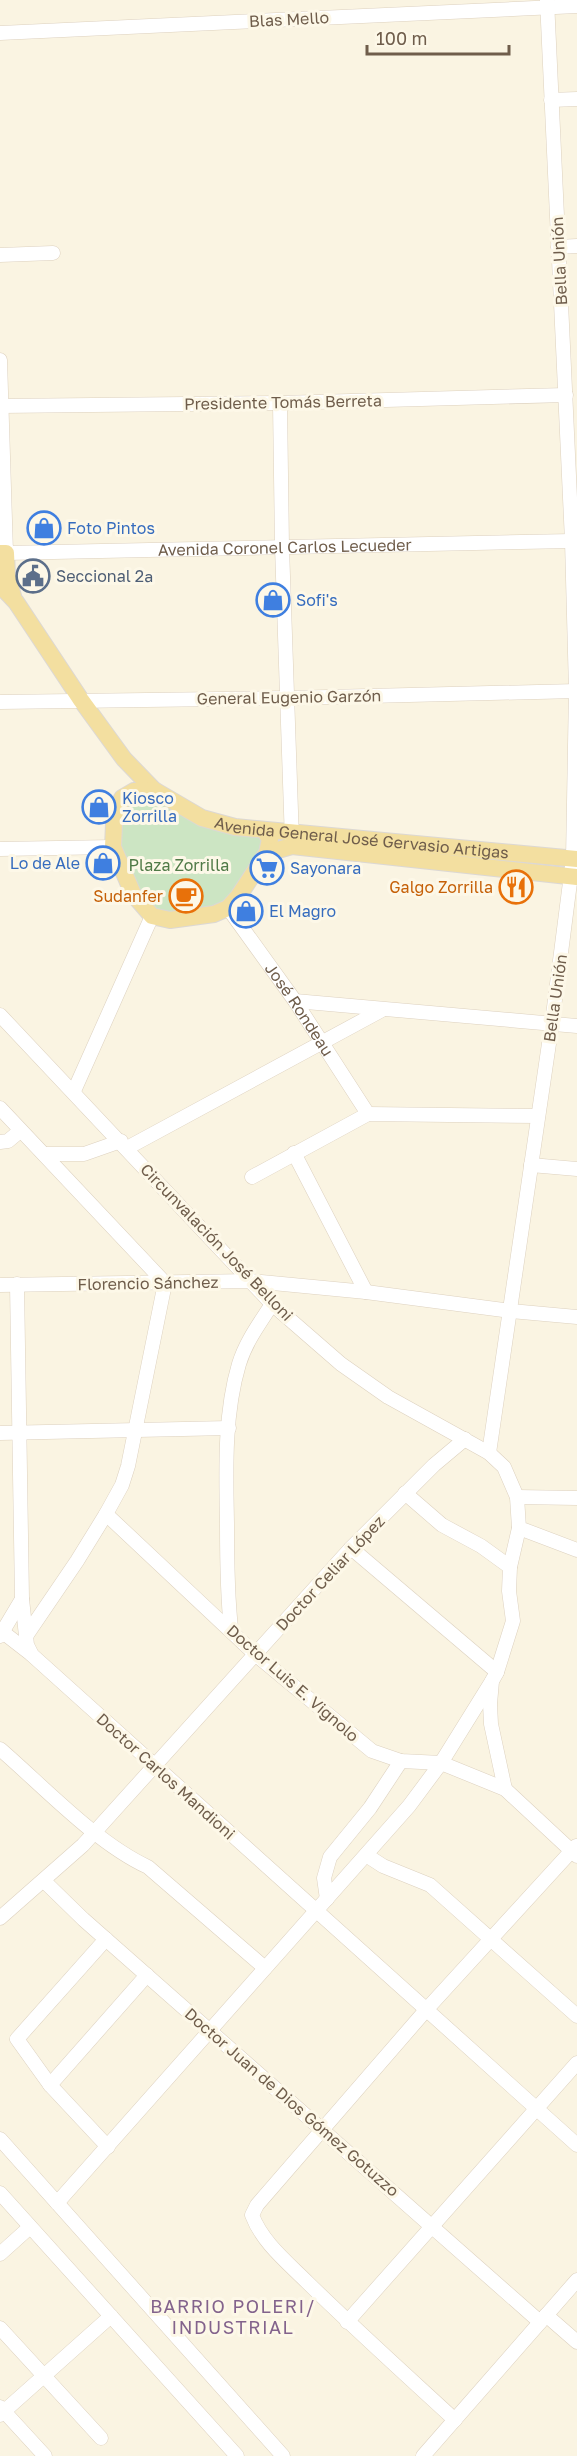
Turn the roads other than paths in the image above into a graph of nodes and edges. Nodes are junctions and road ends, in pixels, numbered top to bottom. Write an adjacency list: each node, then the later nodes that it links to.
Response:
1 (547, 4): 2 (street, Blas Mello); 3 (street, Blas Mello); 5 (street, Bella Unión)
2 (577, 6)
3 (0, 33)
4 (577, 99): 5 (street)
5 (551, 100): 7 (street, Bella Unión)
6 (577, 246): 7 (street)
7 (558, 247): 11 (street, Bella Unión)
8 (54, 253): 9 (street)
9 (0, 255)
10 (0, 360): 13 (street)
11 (567, 395): 12 (street, Presidente Tomás Berreta); 14 (street, Bella Unión)
12 (280, 403): 13 (street, Presidente Tomás Berreta); 15 (street)
13 (1, 406): 16 (street)
14 (572, 541): 15 (street, Avenida Coronel Carlos Lecueder); 19 (street, Bella Unión)
15 (282, 547): 16 (street, Avenida Coronel Carlos Lecueder); 20 (street)
16 (3, 553): 18 (main road)
17 (0, 585): 18 (main road)
18 (16, 602): 21 (main road)
19 (577, 691): 20 (street, General Eugenio Garzón); 31 (street, Bella Unión)
20 (288, 698): 21 (street, General Eugenio Garzón); 27 (street)
21 (81, 700): 22 (street, General Eugenio Garzón); 23 (main road)
22 (0, 702)
23 (124, 759): 24 (main road); 25 (main road)
24 (154, 790): 25 (main road); 26 (main road, Avenida General José Gervasio Artigas)
25 (122, 798): 28 (main road)
26 (264, 830): 27 (main road, Avenida General José Gervasio Artigas); 30 (main road)
27 (292, 839): 30 (main road, Avenida General José Gervasio Artigas); 31 (main road, Avenida General José Gervasio Artigas); 32 (main road, Avenida General José Gervasio Artigas)
28 (113, 847): 29 (street); 34 (main road)
29 (0, 849)
30 (267, 853): 33 (main road)
31 (575, 859): 32 (street, Bella Unión)
32 (574, 877): 38 (street, Bella Unión)
33 (228, 908): 34 (main road); 35 (street, José Rondeau)
34 (152, 916): 41 (street)
35 (295, 1002): 36 (street); 40 (street, José Rondeau)
36 (382, 1010): 38 (street); 40 (street)
37 (0, 1015): 41 (street, Circunvalación José Belloni)
38 (552, 1023): 39 (street); 44 (street, Bella Unión)
39 (577, 1026)
40 (322, 1043): 43 (street, José Rondeau); 47 (street)
41 (74, 1091): 47 (street, Circunvalación José Belloni)
42 (0, 1108): 45 (street)
43 (368, 1114): 44 (street); 48 (street)
44 (538, 1116): 50 (street, Bella Unión)
45 (20, 1131): 46 (street); 49 (street)
46 (0, 1142)
47 (124, 1145): 49 (street); 53 (street, Circunvalación José Belloni)
48 (294, 1153): 52 (street); 57 (street)
49 (44, 1154): 54 (street)
50 (531, 1165): 51 (street); 59 (street, Bella Unión)
51 (577, 1169)
52 (252, 1177)
53 (251, 1281): 54 (street, Florencio Sánchez); 57 (street, Florencio Sánchez); 58 (street, Circunvalación José Belloni)
54 (165, 1283): 55 (street, Florencio Sánchez); 62 (street)
55 (17, 1284): 56 (street, Florencio Sánchez); 64 (street, Doctor Carlos Mandioni)
56 (0, 1285)
57 (366, 1292): 59 (street, Florencio Sánchez)
58 (272, 1304): 61 (street); 65 (street, Circunvalación José Belloni)
59 (511, 1311): 60 (street, Florencio Sánchez); 66 (street, Bella Unión)
60 (577, 1317)
61 (229, 1428): 62 (street); 76 (street)
62 (134, 1430): 64 (street); 70 (street)
63 (0, 1433): 64 (street)
64 (18, 1433): 75 (street, Doctor Carlos Mandioni)
65 (465, 1439): 66 (street, Circunvalación José Belloni); 67 (street, Doctor Celiar López)
66 (489, 1452): 68 (street, Circunvalación José Belloni)
67 (405, 1493): 72 (street, Doctor Celiar López); 74 (street)
68 (517, 1497): 69 (street); 71 (street, Circunvalación José Belloni)
69 (577, 1498)
70 (106, 1514): 76 (street, Doctor Luis E. Vignolo); 78 (street)
71 (519, 1528): 73 (street); 74 (street, Circunvalación José Belloni)
72 (351, 1548): 79 (street, Doctor Celiar López); 81 (street)
73 (577, 1550)
74 (510, 1568): 81 (street, Circunvalación José Belloni)
75 (22, 1599): 77 (street); 78 (street, Doctor Carlos Mandioni)
76 (231, 1628): 79 (street, Doctor Luis E. Vignolo)
77 (1, 1633): 80 (street)
78 (26, 1636): 80 (street, Doctor Carlos Mandioni)
79 (255, 1654): 83 (street, Doctor Luis E. Vignolo); 85 (street, Doctor Celiar López)
80 (33, 1655): 85 (street, Doctor Carlos Mandioni)
81 (495, 1677): 84 (street); 86 (street)
82 (0, 1749): 87 (street)
83 (400, 1761): 84 (street, Doctor Luis E. Vignolo); 91 (street)
84 (441, 1763): 86 (street, Doctor Luis E. Vignolo); 89 (street)
85 (155, 1767): 87 (street, Doctor Celiar López); 92 (street, Doctor Carlos Mandioni)
86 (505, 1789): 88 (street, Doctor Luis E. Vignolo)
87 (95, 1832): 90 (street, Doctor Celiar López); 96 (street)
88 (575, 1851): 95 (street)
89 (366, 1855): 91 (street); 95 (street)
90 (44, 1881): 93 (street, Doctor Celiar López); 94 (street, Doctor Juan de Dios Gómez Gotuzzo)
91 (327, 1899): 92 (street)
92 (316, 1911): 96 (street); 98 (street, Doctor Carlos Mandioni)
93 (0, 1918)
94 (106, 1939): 97 (street, Doctor Juan de Dios Gómez Gotuzzo); 102 (street)
95 (491, 1940): 98 (street); 99 (street)
96 (265, 1968): 100 (street)
97 (147, 1975): 100 (street, Doctor Juan de Dios Gómez Gotuzzo); 102 (street)
98 (426, 2010): 103 (street, Doctor Carlos Mandioni); 104 (street)
99 (577, 2016)
100 (211, 2031): 104 (street, Doctor Juan de Dios Gómez Gotuzzo); 107 (street)
101 (577, 2063): 103 (street)
102 (50, 2085): 107 (street)
103 (536, 2109): 106 (street, Doctor Carlos Mandioni); 110 (street)
104 (323, 2130): 110 (street, Doctor Juan de Dios Gómez Gotuzzo); 116 (street)
105 (0, 2139): 109 (street)
106 (577, 2145)
107 (108, 2147): 109 (street)
108 (0, 2193): 111 (street)
109 (57, 2203): 125 (street)
110 (432, 2226): 115 (street, Doctor Juan de Dios Gómez Gotuzzo); 116 (street)
111 (30, 2227): 112 (street); 114 (street)
112 (0, 2254)
113 (577, 2280): 115 (street)
114 (111, 2316): 119 (street); 124 (street)
115 (543, 2319): 118 (street, Doctor Juan de Dios Gómez Gotuzzo); 121 (street)
116 (347, 2322): 121 (street)
117 (0, 2328): 119 (street)
118 (577, 2342)
119 (44, 2376): 120 (street); 122 (street)
120 (1, 2411): 123 (street)
121 (455, 2420): 126 (street)
122 (101, 2438)
123 (45, 2456)
124 (237, 2456)
125 (284, 2456)
126 (423, 2456)

